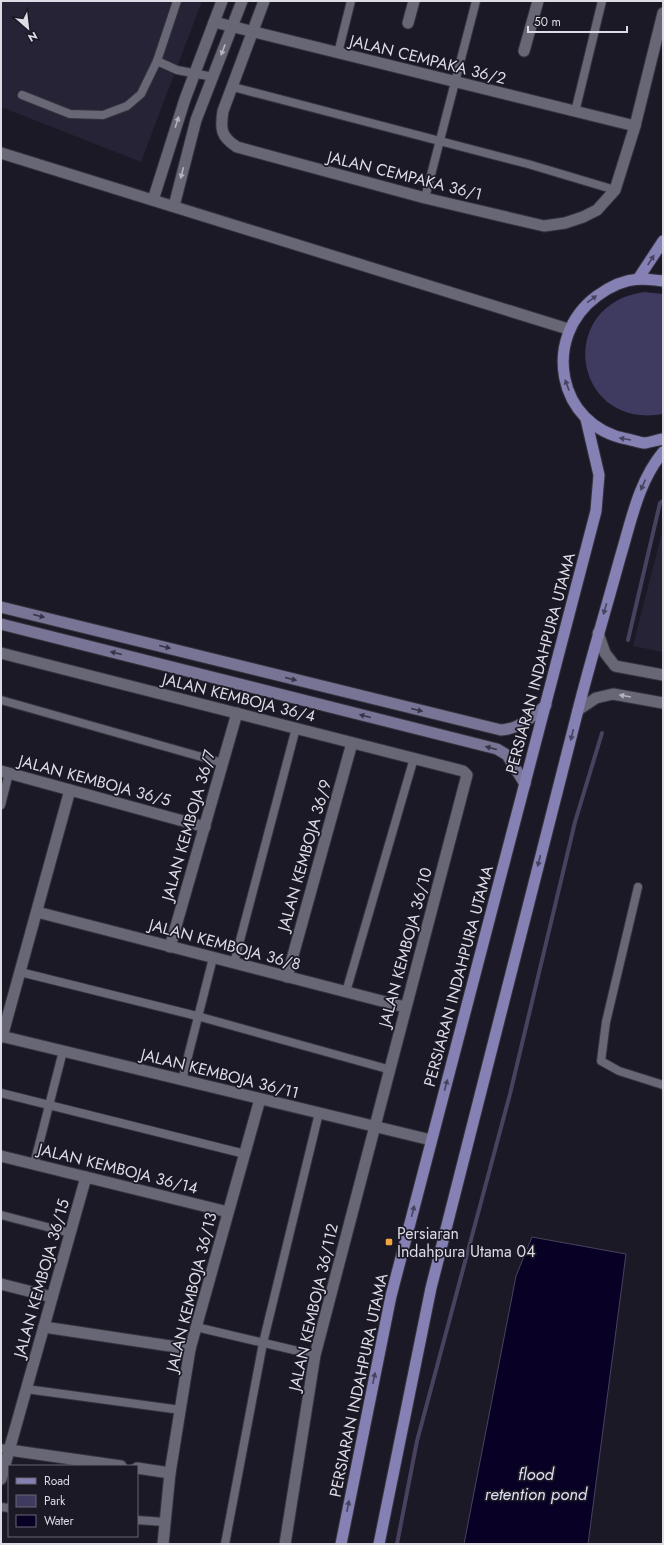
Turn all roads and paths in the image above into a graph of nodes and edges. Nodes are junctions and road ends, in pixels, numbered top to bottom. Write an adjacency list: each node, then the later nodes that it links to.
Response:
1 (177, 1): 17 (lane)
2 (222, 1): 11 (street)
3 (242, 1): 13 (street)
4 (264, 1): 14 (street, JALAN CEMPAKA 36/1)
5 (351, 1): 16 (lane)
6 (414, 1): 12 (street)
7 (476, 1): 20 (lane)
8 (538, 1): 15 (street)
9 (602, 1): 23 (lane)
10 (663, 13): 24 (street, JALAN CEMPAKA 36/1)
11 (214, 22): 13 (street, JALAN CEMPAKA 36/2); 18 (street)
12 (408, 23)
13 (232, 27): 14 (street, JALAN CEMPAKA 36/2); 19 (street, one-way to 19)
14 (252, 32): 16 (street, JALAN CEMPAKA 36/2); 21 (street, JALAN CEMPAKA 36/1)
15 (524, 51)
16 (338, 53): 20 (street, JALAN CEMPAKA 36/2)
17 (157, 61): 18 (lane); 22 (lane)
18 (194, 73): 19 (lane); 29 (street, one-way to 18)
19 (213, 77): 30 (street, one-way to 30)
20 (456, 82): 23 (street, JALAN CEMPAKA 36/2); 25 (lane)
21 (233, 87): 25 (lane); 28 (street, JALAN CEMPAKA 36/1)
22 (22, 95)
23 (575, 112): 24 (street, JALAN CEMPAKA 36/2)
24 (634, 126): 27 (street, JALAN CEMPAKA 36/1)
25 (439, 142): 27 (lane); 28 (lane)
26 (1, 153): 29 (street)
27 (615, 190): 28 (street, JALAN CEMPAKA 36/1)
28 (425, 198)
29 (153, 200): 30 (street)
30 (174, 206): 34 (street)
31 (663, 241): 32 (main road, one-way to 31)
32 (638, 279): 33 (main road); 34 (main road, one-way to 32)
33 (663, 281)
34 (568, 329): 35 (main road, one-way to 34)
35 (586, 419): 36 (main road, one-way to 35); 45 (main road, PERSIARAN INDAHPURA UTAMA)
36 (663, 439)
37 (663, 452): 40 (main road, one-way to 40)
38 (1, 607): 45 (main road, one-way to 45)
39 (1, 624): 54 (main road, one-way to 39)
40 (598, 633): 42 (street); 46 (main road)
41 (1, 653): 47 (street, JALAN KEMBOJA 36/4)
42 (663, 675)
43 (1, 700): 51 (lane)
44 (663, 703): 46 (street, one-way to 46)
45 (546, 705): 54 (main road, PERSIARAN INDAHPURA UTAMA)
46 (578, 710): 106 (main road, one-way to 106)
47 (237, 713): 48 (street, JALAN KEMBOJA 36/4); 51 (street, JALAN KEMBOJA 36/7)
48 (296, 728): 49 (street, JALAN KEMBOJA 36/4); 62 (lane)
49 (352, 743): 50 (street, JALAN KEMBOJA 36/4); 64 (street, JALAN KEMBOJA 36/9)
50 (414, 758): 53 (street, JALAN KEMBOJA 36/4); 65 (lane)
51 (223, 763): 57 (street, JALAN KEMBOJA 36/7)
52 (5, 772): 55 (street, JALAN KEMBOJA 36/5); 56 (lane)
53 (467, 775): 66 (street, JALAN KEMBOJA 36/10)
54 (525, 784): 78 (main road, PERSIARAN INDAHPURA UTAMA, one-way to 54)
55 (70, 790): 57 (street, JALAN KEMBOJA 36/5); 59 (street)
56 (1, 805)
57 (205, 827): 60 (street, JALAN KEMBOJA 36/7)
58 (638, 887): 72 (lane)
59 (37, 912): 60 (street, JALAN KEMBOJA 36/8); 63 (street)
60 (170, 946): 61 (street, JALAN KEMBOJA 36/8)
61 (214, 958): 62 (street, JALAN KEMBOJA 36/8); 67 (lane)
62 (234, 963): 64 (street, JALAN KEMBOJA 36/8)
63 (20, 972): 67 (lane); 68 (street)
64 (286, 977): 65 (street, JALAN KEMBOJA 36/8)
65 (346, 992): 66 (street, JALAN KEMBOJA 36/8)
66 (405, 1007): 70 (street, JALAN KEMBOJA 36/10)
67 (197, 1016): 70 (lane); 71 (lane)
68 (2, 1036): 69 (street, JALAN KEMBOJA 36/11)
69 (63, 1052): 71 (street, JALAN KEMBOJA 36/11); 75 (lane)
70 (390, 1070): 77 (street, JALAN KEMBOJA 36/10)
71 (182, 1080): 74 (street, JALAN KEMBOJA 36/11)
72 (663, 1085)
73 (1, 1092): 75 (lane)
74 (260, 1099): 76 (street, JALAN KEMBOJA 36/11); 79 (street, JALAN KEMBOJA 36/13)
75 (50, 1104): 79 (lane); 81 (lane)
76 (319, 1113): 77 (street, JALAN KEMBOJA 36/11); 90 (lane)
77 (375, 1127): 78 (street, JALAN KEMBOJA 36/11); 92 (street, JALAN KEMBOJA 36/112)
78 (431, 1140): 105 (main road, PERSIARAN INDAHPURA UTAMA, one-way to 78)
79 (245, 1154): 83 (street, JALAN KEMBOJA 36/13)
80 (1, 1156): 81 (street, JALAN KEMBOJA 36/14)
81 (34, 1164): 82 (street, JALAN KEMBOJA 36/14)
82 (86, 1177): 83 (street, JALAN KEMBOJA 36/14); 85 (street, JALAN KEMBOJA 36/15)
83 (228, 1212): 89 (street, JALAN KEMBOJA 36/13)
84 (1, 1215): 85 (lane)
85 (70, 1233): 87 (street, JALAN KEMBOJA 36/15)
86 (1, 1284): 87 (street)
87 (52, 1297): 88 (street, JALAN KEMBOJA 36/15)
88 (44, 1327): 91 (street); 93 (street, JALAN KEMBOJA 36/15)
89 (196, 1327): 90 (lane); 91 (street, JALAN KEMBOJA 36/13)
90 (263, 1343): 92 (lane); 103 (lane)
91 (190, 1349): 94 (street, JALAN KEMBOJA 36/13)
92 (315, 1355): 104 (street, JALAN KEMBOJA 36/112)
93 (26, 1389): 94 (lane); 95 (street, JALAN KEMBOJA 36/15)
94 (181, 1410): 98 (street, JALAN KEMBOJA 36/13)
95 (5, 1449): 96 (street); 99 (street, JALAN KEMBOJA 36/15)
96 (114, 1465)
97 (138, 1468): 98 (street)
98 (170, 1473): 101 (street, JALAN KEMBOJA 36/13)
99 (1, 1480)
100 (138, 1520): 101 (lane)
101 (166, 1522): 102 (street, JALAN KEMBOJA 36/13)
102 (163, 1544)
103 (225, 1544)
104 (285, 1544)
105 (341, 1544)
106 (379, 1544)

